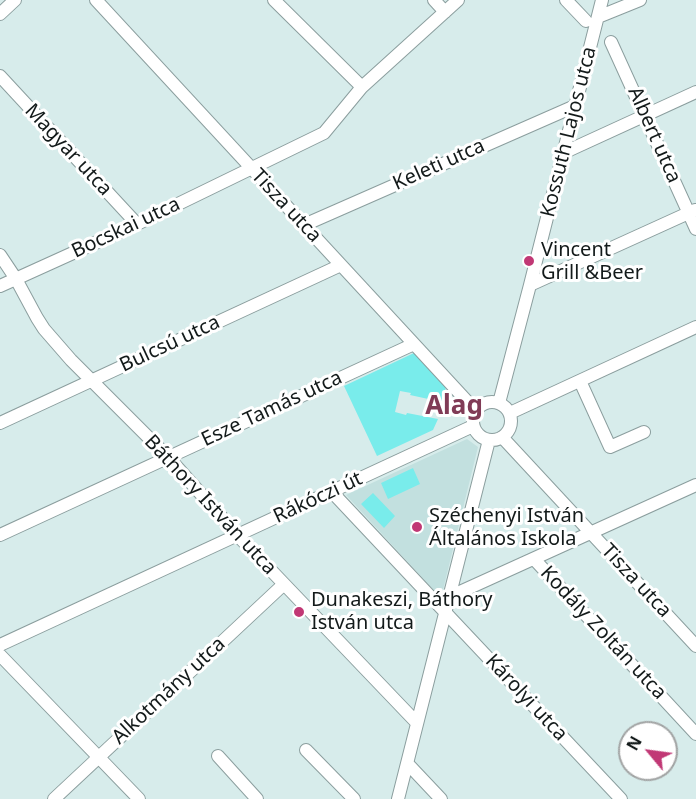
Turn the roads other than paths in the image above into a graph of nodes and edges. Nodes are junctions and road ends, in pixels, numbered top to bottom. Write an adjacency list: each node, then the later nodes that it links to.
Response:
1 (15, 0): 10 (street)
2 (96, 0): 19 (street, Tisza utca)
3 (274, 0): 14 (street)
4 (435, 0): 9 (street)
5 (459, 0): 9 (street, Bocskai utca)
6 (566, 0): 11 (street)
7 (602, 0): 11 (street, Kossuth Lajos utca)
8 (640, 0): 11 (street)
9 (445, 12): 14 (street, Bocskai utca)
10 (0, 14)
11 (592, 19): 16 (street, Kossuth Lajos utca)
12 (611, 42): 17 (street, Albert utca)
13 (0, 76): 21 (street, Magyar utca)
14 (362, 87): 19 (street, Bocskai utca)
15 (696, 92): 17 (street)
16 (575, 106): 18 (street, Kossuth Lajos utca); 22 (street, Keleti utca)
17 (645, 116): 18 (street); 20 (street, Albert utca)
18 (563, 153): 27 (street, Kossuth Lajos utca)
19 (252, 169): 21 (street, Bocskai utca); 22 (street, Tisza utca)
20 (692, 211): 23 (street, Albert utca); 27 (street)
21 (136, 224): 26 (street, Bocskai utca)
22 (304, 225): 25 (street, Tisza utca)
23 (696, 228)
24 (0, 255): 26 (street, Báthory István utca)
25 (340, 265): 30 (street, Tisza utca); 31 (street, Bulcsú utca)
26 (16, 279): 28 (street, Bocskai utca); 31 (street, Báthory István utca)
27 (530, 285): 33 (street, Kossuth Lajos utca)
28 (0, 286)
29 (696, 327): 32 (street)
30 (414, 344): 34 (street, Tisza utca); 41 (street, Esze Tamás utca)
31 (91, 381): 36 (street, Bulcsú utca); 41 (street, Báthory István utca)
32 (580, 381): 35 (street); 38 (street)
33 (499, 403): 34 (street); 35 (street)
34 (476, 411): 37 (street)
35 (510, 413): 39 (street)
36 (0, 423)
37 (473, 426): 40 (street); 43 (street, Rákóczi út)
38 (644, 432)
39 (502, 437): 40 (street); 44 (street, Tisza utca)
40 (489, 440): 49 (street)
41 (168, 458): 45 (street, Esze Tamás utca); 46 (street, Báthory István utca)
42 (696, 485): 44 (street)
43 (332, 492): 46 (street, Rákóczi út); 50 (street, Károlyi utca)
44 (591, 533): 47 (street); 52 (street, Tisza utca)
45 (0, 535)
46 (238, 535): 48 (street, Báthory István utca); 51 (street, Rákóczi út)
47 (534, 559): 49 (street); 54 (street, Kodály Zoltán utca)
48 (284, 584): 53 (street, Báthory István utca); 57 (street, Alkotmány utca)
49 (449, 597): 50 (street)
50 (445, 612): 53 (street); 65 (street, Károlyi utca)
51 (1, 646): 57 (street)
52 (696, 646)
53 (417, 723): 58 (street)
54 (696, 734)
55 (306, 750): 62 (street)
56 (218, 756): 61 (street)
57 (99, 757): 59 (street, Alkotmány utca); 60 (street)
58 (407, 763): 63 (street); 64 (street)
59 (54, 799)
60 (139, 799)
61 (257, 799)
62 (354, 799)
63 (398, 799)
64 (441, 799)
65 (621, 799)

